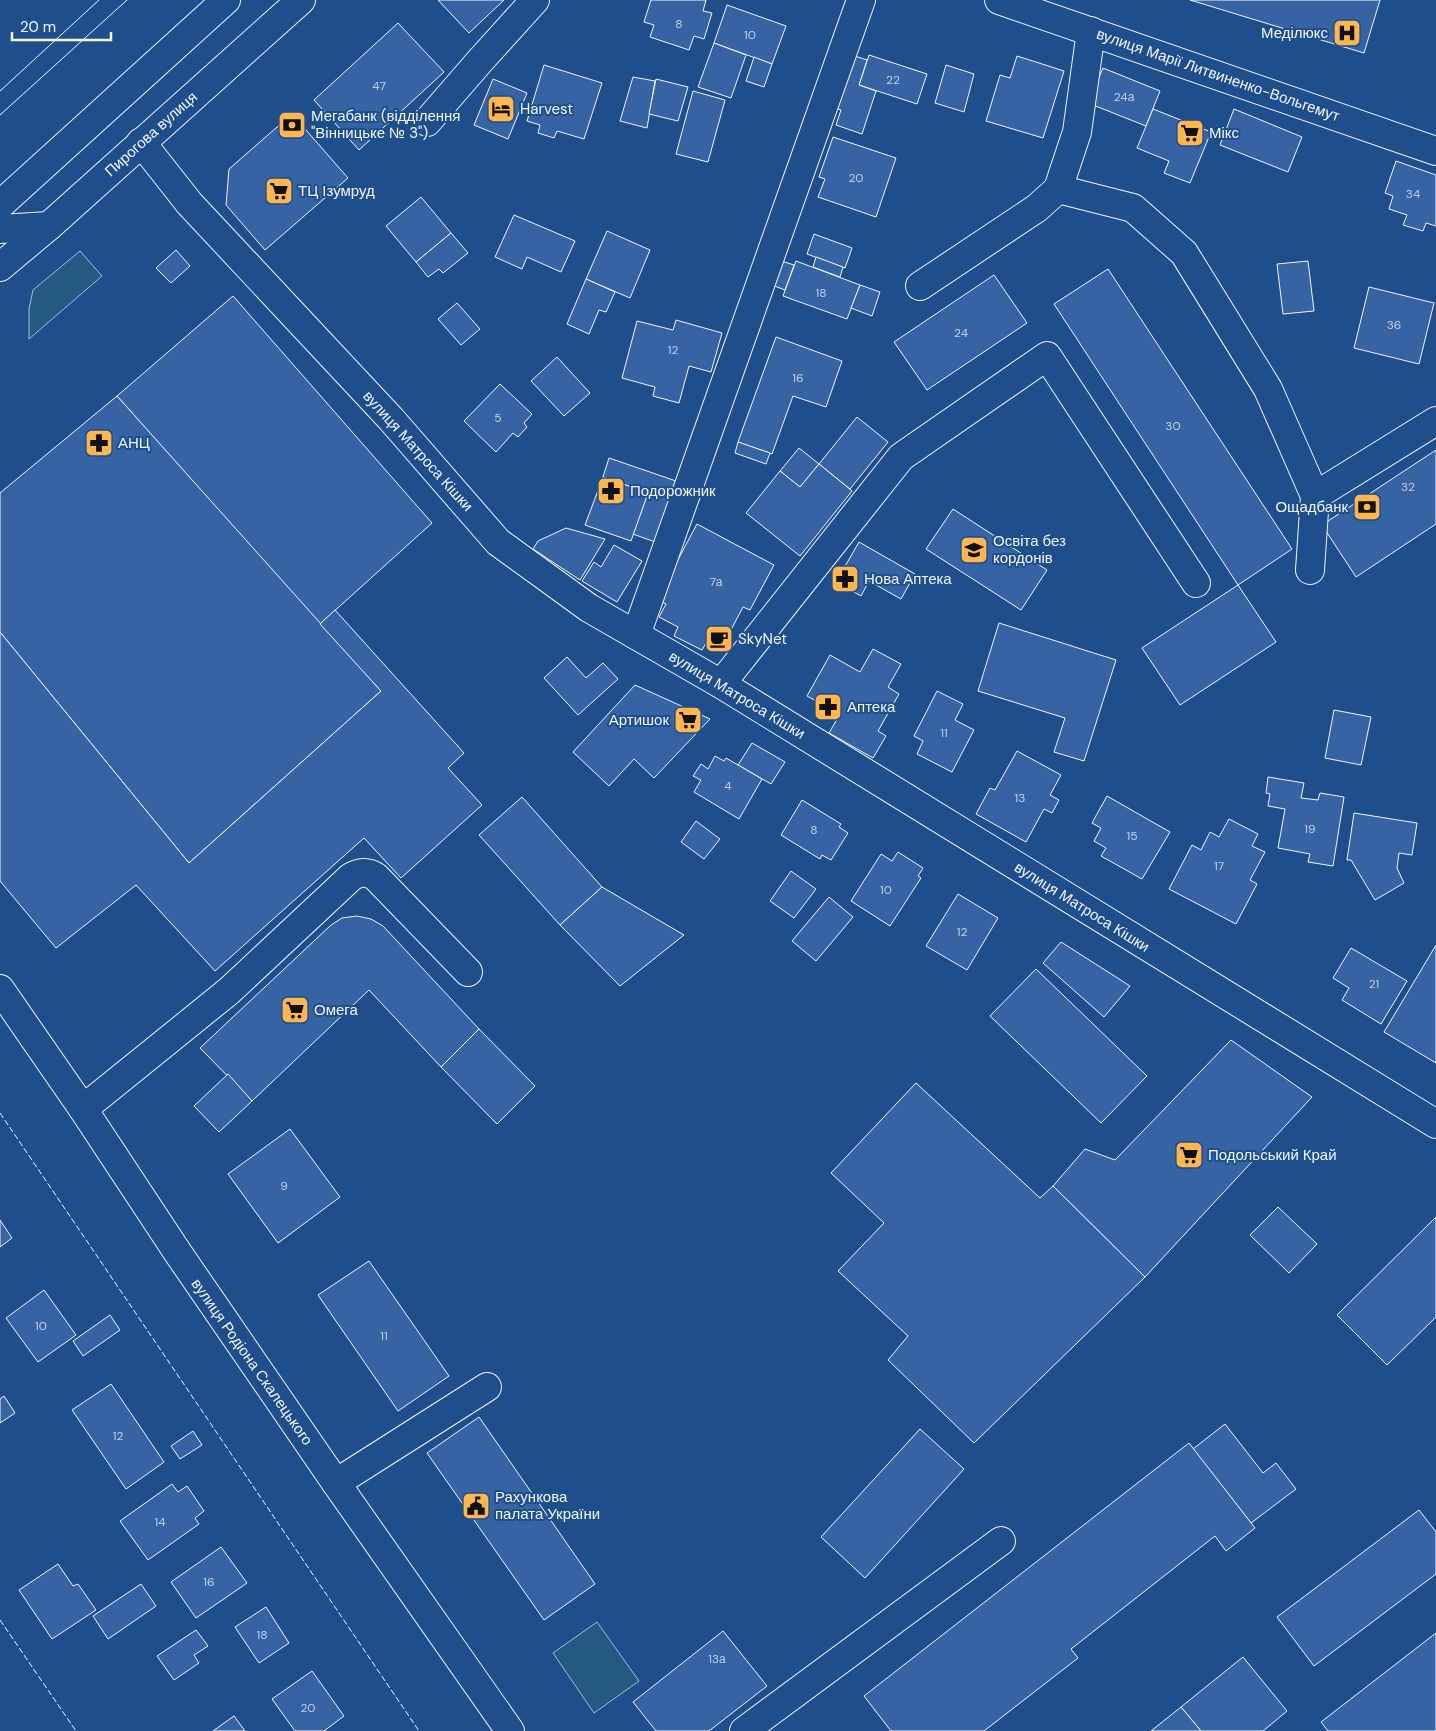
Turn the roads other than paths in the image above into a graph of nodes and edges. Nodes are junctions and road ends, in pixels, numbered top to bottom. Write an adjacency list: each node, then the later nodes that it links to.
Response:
1 (226, 0): 11 (street)
2 (302, 0): 8 (street, Пирогова вулиця)
3 (535, 0): 7 (street)
4 (861, 0): 20 (street)
5 (999, 0): 6 (street, вулиця Марії Литвиненко-Вольгемут)
6 (1091, 31): 9 (street, вулиця Марії Литвиненко-Вольгемут); 10 (street)
7 (427, 122)
8 (141, 142): 12 (street, Пирогова вулиця); 20 (street, вулиця Матроса Кішки)
9 (1436, 151)
10 (1058, 189): 15 (street); 17 (street)
11 (0, 205)
12 (49, 226): 13 (street); 14 (street, Пирогова вулиця)
13 (0, 229)
14 (0, 267)
15 (920, 286)
16 (1436, 421): 17 (street)
17 (1315, 496): 18 (street)
18 (1310, 570)
19 (1196, 583): 21 (street)
20 (636, 635): 21 (street, вулиця Матроса Кішки)
21 (720, 684): 25 (street, вулиця Матроса Кішки)
22 (468, 972): 24 (street)
23 (0, 989): 24 (street, вулиця Родіона Скалецького)
24 (83, 1109): 27 (street, вулиця Родіона Скалецького)
25 (1436, 1124)
26 (487, 1387): 27 (street)
27 (336, 1483): 29 (street, вулиця Родіона Скалецького)
28 (1000, 1541): 30 (street)
29 (510, 1731)
30 (744, 1731)

